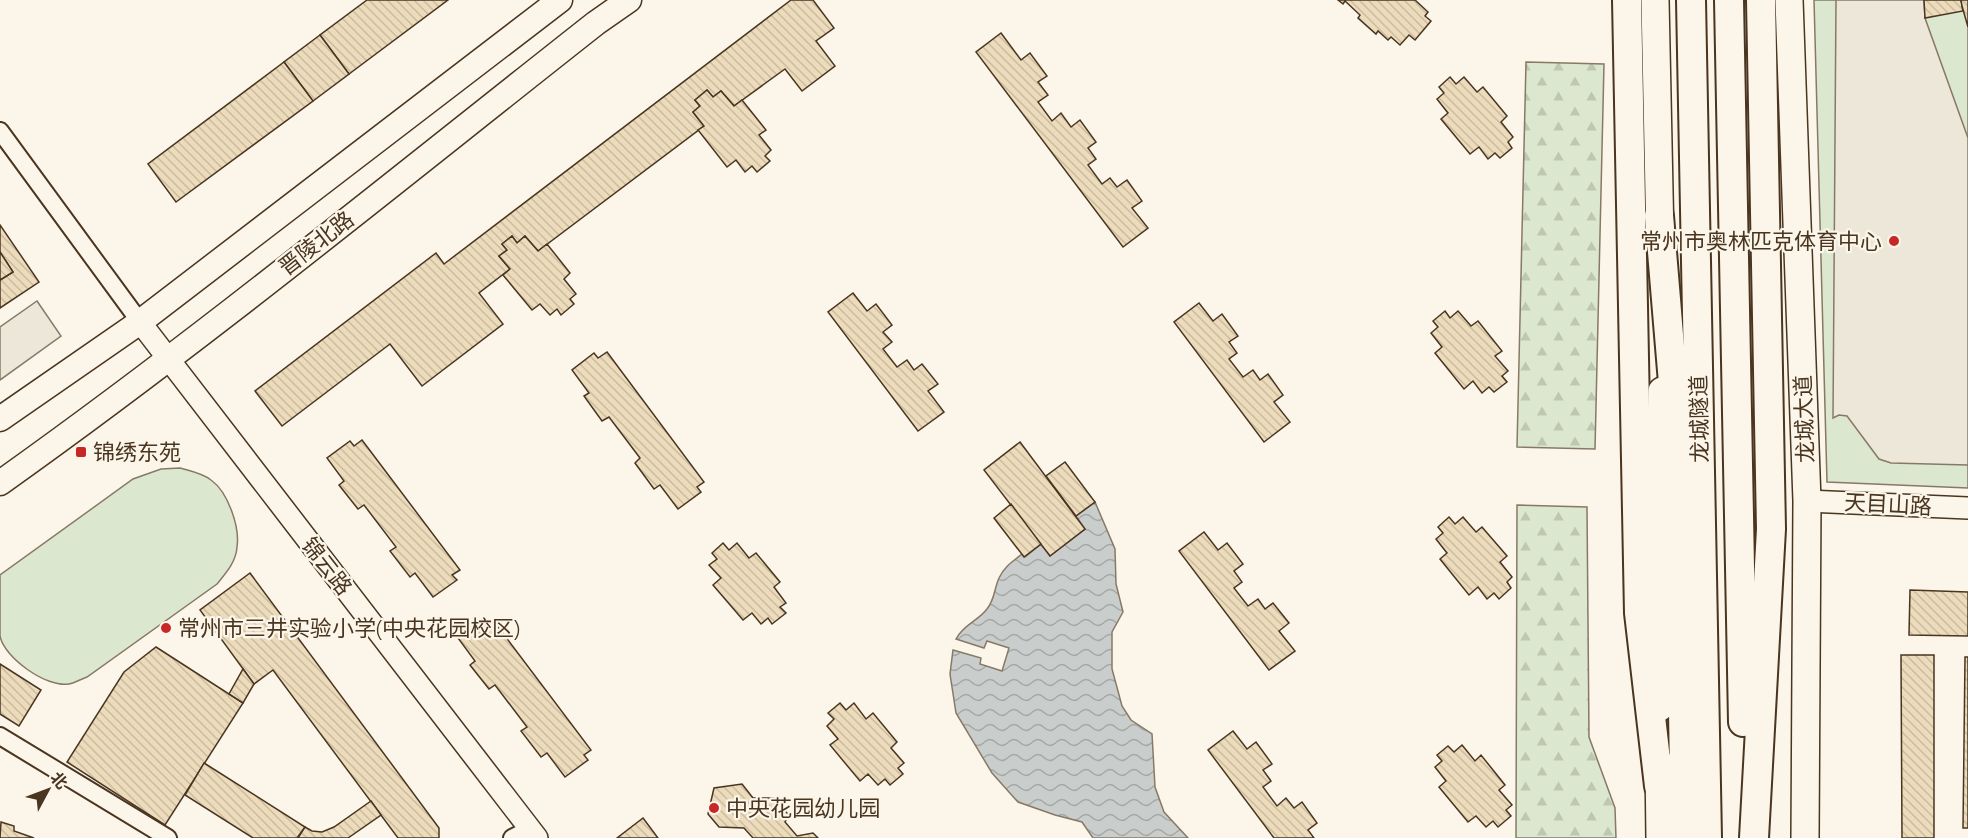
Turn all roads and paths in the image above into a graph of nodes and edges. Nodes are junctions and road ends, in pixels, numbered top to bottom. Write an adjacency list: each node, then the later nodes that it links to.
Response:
1 (560, 0): 11 (main road, 晋陵北路)
2 (629, 0): 12 (main road, 晋陵北路)
3 (1627, 0): 18 (highway)
4 (1655, 0): 10 (main road)
5 (1691, 0): 23 (highway, 龙城隧道)
6 (1729, 0): 24 (highway, 龙城隧道)
7 (1761, 0): 25 (highway)
8 (1789, 0): 15 (main road, 龙城大道)
9 (0, 132): 11 (street)
10 (1659, 216): 18 (main road); 22 (highway)
11 (140, 322): 12 (street, 锦云路); 13 (main road, 晋陵北路)
12 (168, 359): 14 (main road, 晋陵北路); 19 (street, 锦云路)
13 (0, 419)
14 (0, 483)
15 (1807, 501): 16 (street, 天目山路); 26 (main road, 龙城大道)
16 (1968, 508)
17 (0, 736): 20 (street)
18 (1659, 786): 21 (main road)
19 (527, 835)
20 (168, 838)
21 (1660, 838)
22 (1685, 838)
23 (1707, 838)
24 (1745, 838)
25 (1754, 838)
26 (1805, 838)

